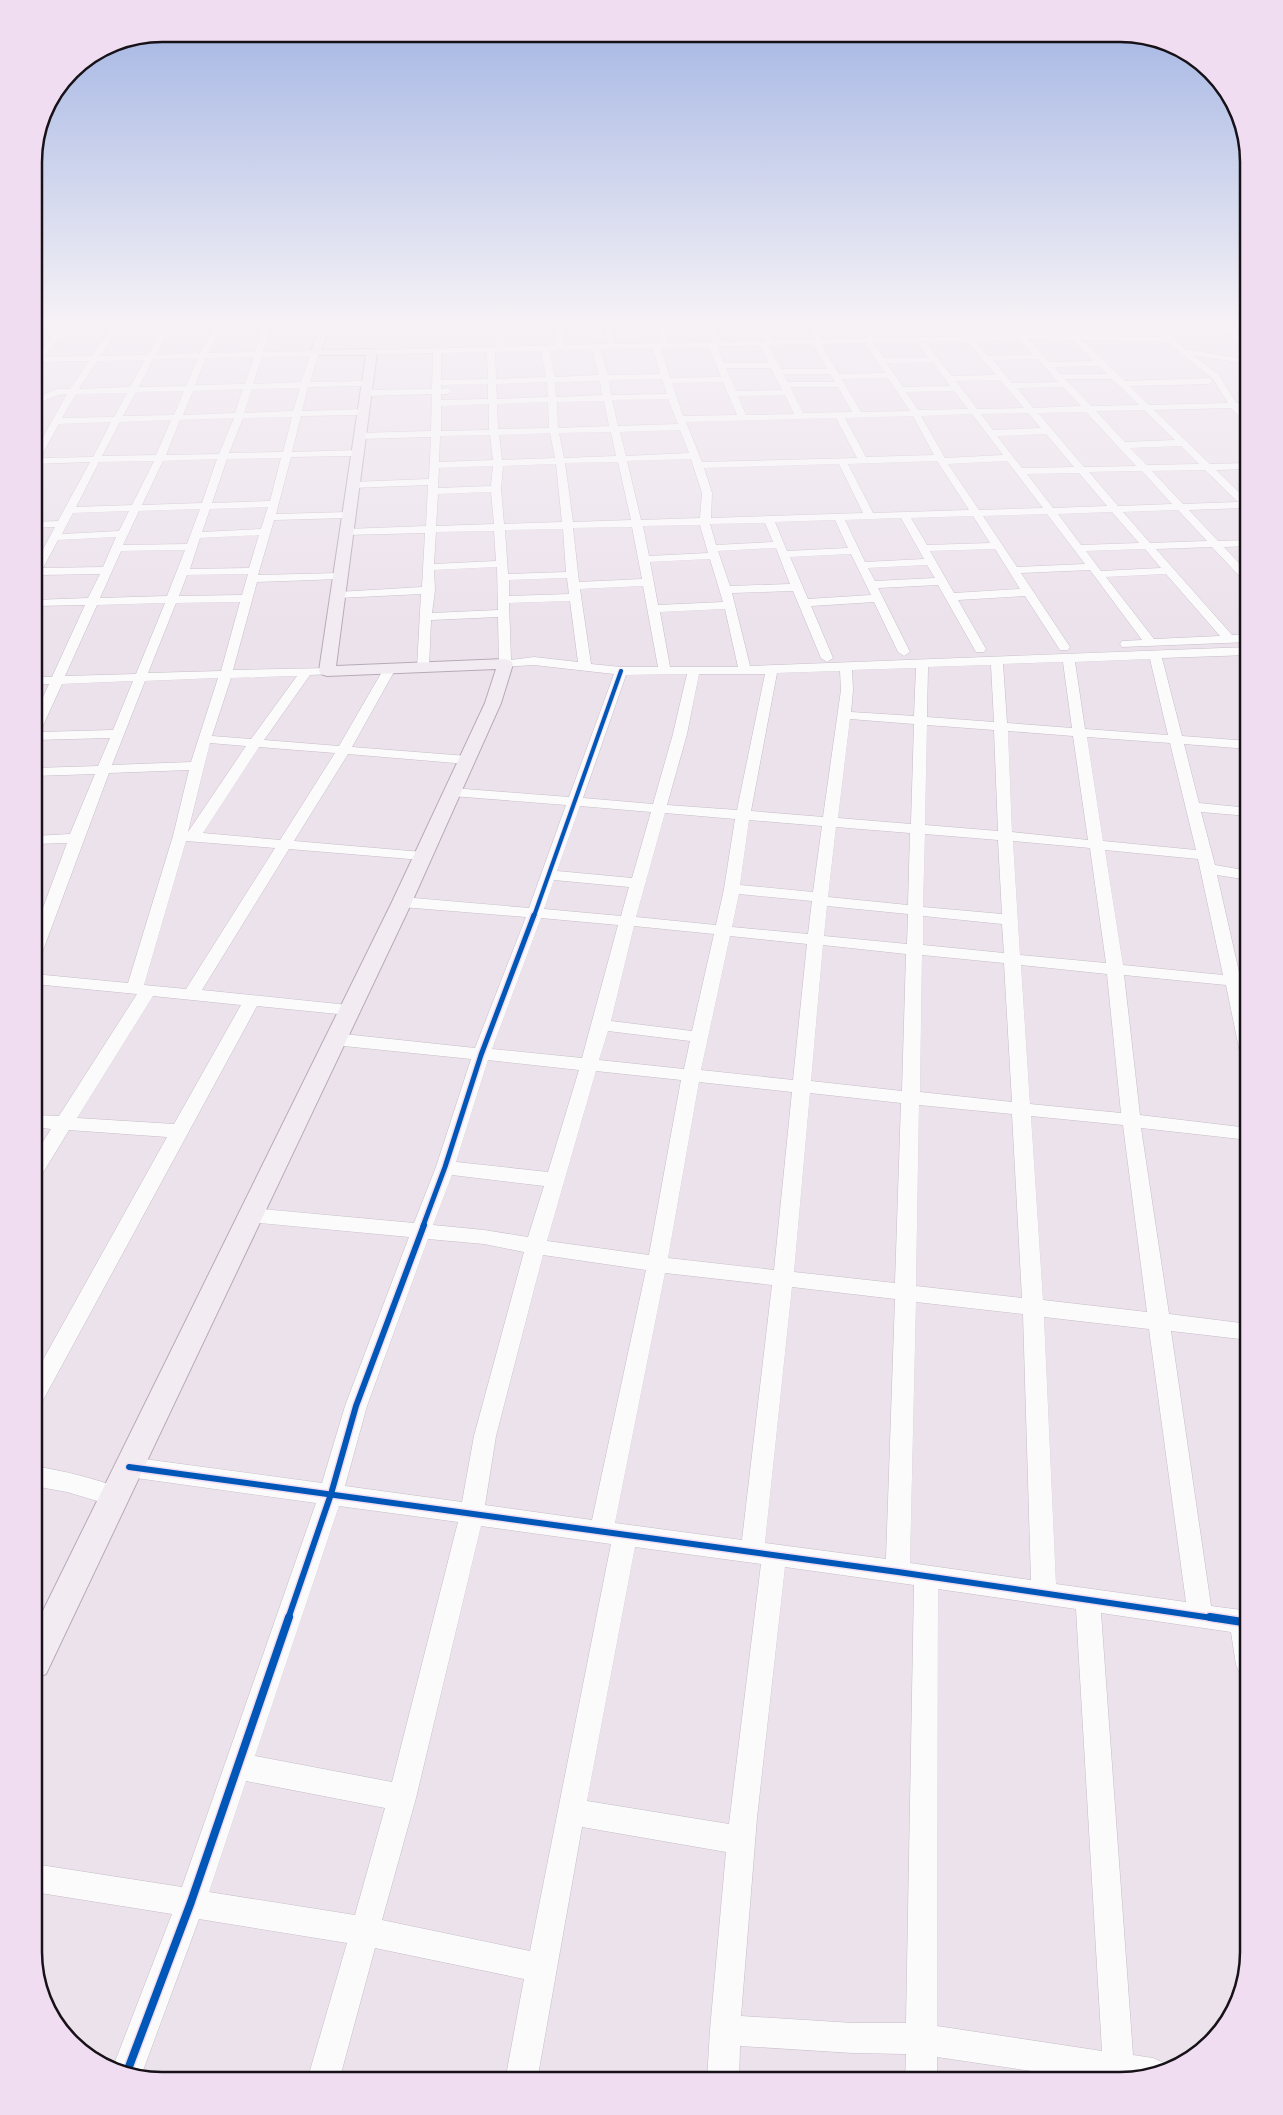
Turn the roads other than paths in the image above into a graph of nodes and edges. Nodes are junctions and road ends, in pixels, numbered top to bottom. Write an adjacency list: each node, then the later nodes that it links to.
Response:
1 (57, 422): 28 (street)
2 (115, 423): 34 (street)
3 (175, 423): 31 (street)
4 (236, 423): 30 (street)
5 (296, 423): 29 (street)
6 (361, 423): 26 (main road)
7 (436, 423): 24 (street)
8 (494, 423): 22 (street)
9 (554, 423): 20 (street)
10 (614, 423): 19 (street)
11 (682, 423): 12 (street); 19 (street); 36 (street)
12 (685, 423)
13 (843, 423): 37 (street)
14 (921, 423): 35 (street)
15 (983, 423): 23 (street)
16 (1042, 423): 21 (street)
17 (1101, 423): 27 (street)
18 (1162, 423): 25 (street)
19 (615, 428): 20 (street); 32 (street)
20 (554, 430): 22 (street); 39 (street)
21 (1048, 431): 23 (street); 46 (street)
22 (494, 433): 24 (street); 41 (street)
23 (991, 433): 33 (street)
24 (436, 434): 26 (street); 42 (street)
25 (1182, 443): 27 (street); 44 (street)
26 (358, 445): 29 (street); 48 (main road)
27 (1123, 445): 45 (street)
28 (43, 446)
29 (287, 455): 30 (street); 52 (street)
30 (223, 456): 31 (street); 53 (street)
31 (160, 458): 34 (street); 56 (street)
32 (621, 458): 36 (street); 39 (street); 68 (street)
33 (1010, 458): 35 (street); 47 (street)
34 (97, 459): 38 (street); 58 (street)
35 (941, 459): 37 (street); 60 (street)
36 (697, 460): 40 (street); 66 (street)
37 (863, 460): 40 (street)
38 (43, 461)
39 (560, 461): 41 (street); 71 (street)
40 (842, 461): 62 (street)
41 (498, 463): 42 (street); 50 (street)
42 (434, 465): 49 (street)
43 (1240, 466): 44 (street)
44 (1206, 467): 45 (street); 51 (street)
45 (1145, 468): 46 (street); 55 (street)
46 (1082, 470): 47 (street); 57 (street)
47 (1020, 472): 59 (street)
48 (352, 485): 49 (street); 67 (main road)
49 (432, 487): 50 (street); 73 (street)
50 (496, 489): 72 (street)
51 (1240, 498)
52 (274, 504): 53 (street); 63 (street)
53 (205, 506): 56 (street); 76 (street)
54 (1240, 506): 55 (street)
55 (1182, 507): 57 (street); 79 (street)
56 (137, 508): 58 (street); 75 (street)
57 (1115, 509): 59 (street); 81 (street)
58 (69, 510): 69 (street)
59 (1050, 511): 60 (street); 85 (street)
60 (977, 513): 61 (street); 80 (street)
61 (904, 514): 62 (street); 84 (street)
62 (869, 516): 64 (street)
63 (270, 517): 67 (street); 74 (street)
64 (838, 517): 65 (street); 87 (street)
65 (769, 520): 66 (street); 86 (street)
66 (705, 522): 68 (street); 88 (street)
67 (347, 523): 73 (street); 106 (main road)
68 (637, 523): 71 (street); 90 (street)
69 (62, 524): 70 (street); 77 (street)
70 (43, 525)
71 (567, 525): 72 (street); 108 (street)
72 (499, 528): 73 (street); 92 (street)
73 (432, 530): 94 (street)
74 (266, 532): 76 (street); 102 (street)
75 (123, 534): 77 (street); 83 (street)
76 (196, 535): 82 (street)
77 (55, 536): 89 (street)
78 (1240, 543): 79 (street)
79 (1218, 544): 81 (street); 95 (street)
80 (998, 546): 84 (street); 97 (street)
81 (1148, 546): 85 (street); 99 (street)
82 (191, 547): 83 (street); 100 (street)
83 (117, 548): 96 (street)
84 (923, 548): 91 (street)
85 (1078, 548): 98 (street)
86 (781, 549): 87 (street); 88 (street); 109 (street)
87 (855, 551): 93 (street)
88 (713, 552): 90 (street); 111 (street)
89 (43, 559)
90 (644, 559): 105 (street)
91 (930, 562): 93 (street); 104 (street)
92 (502, 564): 94 (street); 103 (street)
93 (862, 565): 107 (street)
94 (430, 567): 110 (street)
95 (1240, 568)
96 (107, 570): 101 (street); 119 (street)
97 (1013, 570): 98 (street); 112 (street)
98 (1096, 570): 99 (street); 127 (street)
99 (1168, 571): 125 (street)
100 (183, 572): 102 (street); 116 (street)
101 (43, 574)
102 (253, 575): 106 (street); 114 (street)
103 (504, 577): 108 (street); 117 (street)
104 (942, 581): 107 (street); 113 (street)
105 (649, 582): 108 (street); 122 (street)
106 (339, 585): 110 (street); 143 (main road)
107 (871, 585): 115 (street)
108 (574, 586): 117 (street); 135 (street)
109 (798, 587): 111 (street); 120 (street)
110 (429, 590): 124 (street)
111 (726, 590): 121 (street)
112 (1028, 592): 113 (street); 131 (street)
113 (952, 597): 131 (street)
114 (246, 598): 116 (street); 147 (street)
115 (878, 598): 120 (street); 130 (street)
116 (170, 600): 119 (street); 148 (street)
117 (503, 600): 123 (street)
118 (43, 603): 119 (street)
119 (94, 603): 149 (street)
120 (804, 603): 132 (street)
121 (730, 604): 122 (street); 137 (street)
122 (654, 609): 140 (street)
123 (503, 613): 124 (street); 134 (street)
124 (426, 617): 139 (street)
125 (1228, 638): 126 (street); 127 (street)
126 (1240, 638)
127 (1153, 650): 129 (street); 131 (street); 158 (street)
128 (942, 651): 130 (street)
129 (1240, 651)
130 (904, 652): 132 (street)
131 (1066, 652): 133 (street); 155 (street)
132 (827, 658): 137 (street)
133 (996, 660): 136 (street); 154 (street)
134 (505, 664): 135 (street); 139 (main road); 163 (main road)
135 (584, 664): 140 (street); 144 (street)
136 (922, 664): 138 (street); 153 (street)
137 (744, 666): 140 (street); 142 (street); 145 (street)
138 (846, 667): 142 (street); 152 (street)
139 (423, 668): 141 (main road)
140 (665, 668): 144 (street); 145 (street)
141 (390, 670): 143 (main road); 162 (street)
142 (772, 670): 172 (street)
143 (327, 671): 146 (street)
144 (621, 671): 168 (street)
145 (694, 671): 169 (street)
146 (306, 672): 147 (street); 160 (street)
147 (226, 674): 148 (street); 159 (street)
148 (140, 677): 149 (street); 156 (street)
149 (57, 680): 150 (street); 151 (street)
150 (43, 681)
151 (43, 712)
152 (844, 715): 153 (street); 173 (street)
153 (922, 720): 154 (street); 174 (street)
154 (1001, 726): 155 (street); 176 (street)
155 (1081, 732): 158 (street); 179 (street)
156 (118, 734): 157 (street); 165 (street)
157 (43, 736)
158 (1175, 738): 161 (street); 170 (street)
159 (204, 740): 160 (street); 164 (street)
160 (255, 743): 162 (street); 175 (street)
161 (1240, 744)
162 (343, 751): 163 (street); 180 (street)
163 (467, 760): 167 (main road)
164 (198, 766): 165 (street); 175 (street)
165 (106, 769): 166 (street); 177 (street)
166 (43, 772)
167 (452, 792): 168 (street); 181 (main road)
168 (573, 801): 169 (street); 184 (street)
169 (658, 808): 172 (street); 185 (street)
170 (1192, 808): 171 (street); 182 (street)
171 (1240, 811)
172 (744, 815): 173 (street); 186 (street)
173 (831, 823): 174 (street); 187 (street)
174 (919, 830): 176 (street); 189 (street)
175 (186, 836): 180 (street); 200 (street)
176 (1005, 836): 179 (street); 191 (street)
177 (76, 838): 178 (street); 193 (street)
178 (43, 840)
179 (1096, 844): 182 (street); 198 (street)
180 (284, 845): 181 (street); 202 (street)
181 (422, 856): 188 (main road)
182 (1206, 862): 183 (street); 201 (street)
183 (1240, 872)
184 (548, 875): 185 (street); 190 (street)
185 (637, 883): 192 (street)
186 (732, 888): 187 (street); 194 (street)
187 (820, 899): 189 (street); 195 (street)
188 (402, 902): 190 (street); 204 (main road)
189 (916, 911): 191 (street); 196 (street)
190 (534, 913): 192 (street); 208 (street)
191 (1010, 920): 197 (street)
192 (627, 922): 194 (street); 205 (street)
193 (43, 928)
194 (721, 931): 195 (street); 206 (street)
195 (816, 941): 196 (street); 211 (street)
196 (914, 951): 197 (street); 212 (street)
197 (1013, 959): 198 (street); 213 (street)
198 (1115, 968): 201 (street); 214 (street)
199 (43, 982): 200 (street)
200 (142, 988): 202 (street); 216 (street)
201 (1239, 992)
202 (191, 994): 203 (street)
203 (252, 1000): 204 (street); 217 (street)
204 (348, 1010): 207 (main road)
205 (601, 1025): 206 (street); 209 (street)
206 (699, 1037): 210 (street)
207 (334, 1040): 208 (street); 222 (main road)
208 (481, 1055): 209 (street); 220 (street)
209 (589, 1064): 210 (street); 221 (street)
210 (691, 1075): 211 (street); 225 (street)
211 (802, 1087): 212 (street); 226 (street)
212 (910, 1098): 213 (street); 227 (street)
213 (1022, 1110): 214 (street); 228 (street)
214 (1130, 1120): 218 (street); 229 (street)
215 (43, 1121): 216 (street)
216 (65, 1124): 217 (street); 219 (street)
217 (180, 1131): 231 (street)
218 (1240, 1133)
219 (43, 1157)
220 (445, 1167): 221 (street); 223 (street)
221 (554, 1180): 224 (street)
222 (250, 1215): 223 (street); 232 (main road)
223 (421, 1232): 224 (street); 234 (street)
224 (536, 1245): 225 (street); 236 (street)
225 (658, 1264): 226 (street); 237 (street)
226 (783, 1278): 227 (street); 238 (street)
227 (906, 1292): 228 (street); 239 (street)
228 (1032, 1306): 229 (street); 241 (street)
229 (1158, 1322): 230 (street); 243 (street)
230 (1240, 1331)
231 (43, 1380)
232 (129, 1467): 234 (street); 235 (main road)
233 (43, 1478): 235 (street)
234 (331, 1494): 236 (street); 246 (street)
235 (114, 1496): 245 (main road)
236 (472, 1514): 237 (street); 247 (street)
237 (613, 1534): 238 (street); 248 (street)
238 (763, 1554): 239 (street); 249 (street)
239 (898, 1572): 240 (street)
240 (926, 1577): 241 (street); 255 (street)
241 (1044, 1593): 242 (street)
242 (1088, 1599): 243 (street); 262 (street)
243 (1200, 1616): 244 (street)
244 (1240, 1621)
245 (43, 1644)
246 (237, 1766): 247 (street); 251 (street)
247 (402, 1798): 252 (street)
248 (573, 1812): 249 (street); 253 (street)
249 (740, 1840): 254 (street)
250 (43, 1879): 251 (street)
251 (191, 1902): 252 (street); 256 (street)
252 (365, 1931): 253 (street); 257 (street)
253 (541, 1968): 258 (street)
254 (725, 2030): 255 (street); 259 (street)
255 (922, 2039): 260 (street); 261 (street)
256 (129, 2067)
257 (326, 2072)
258 (524, 2072)
259 (724, 2072)
260 (921, 2072)
261 (1103, 2072)
262 (1119, 2072)

